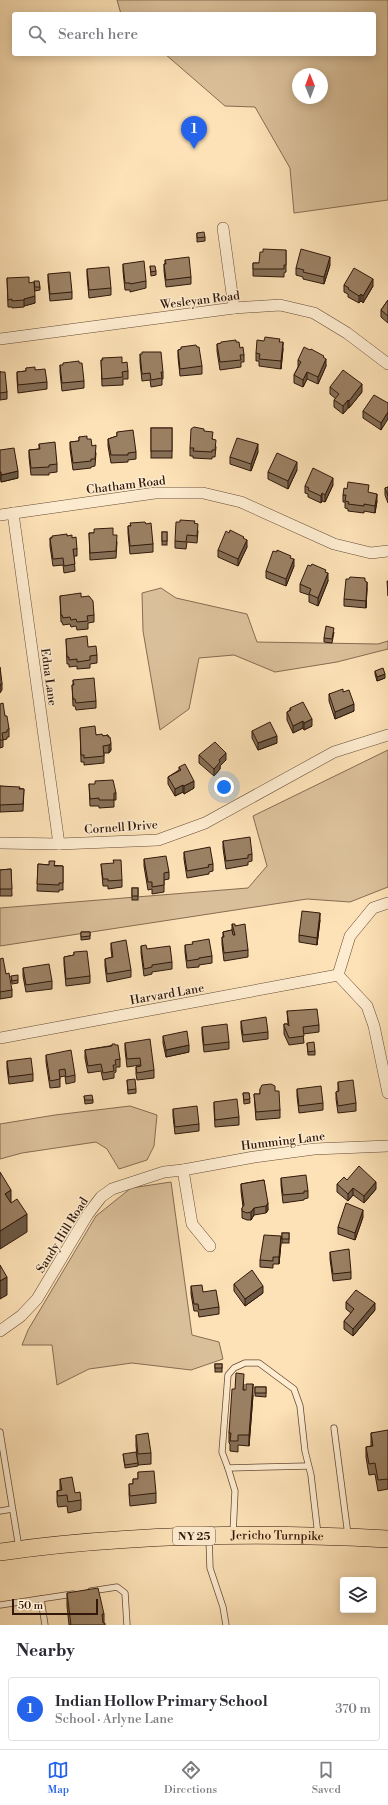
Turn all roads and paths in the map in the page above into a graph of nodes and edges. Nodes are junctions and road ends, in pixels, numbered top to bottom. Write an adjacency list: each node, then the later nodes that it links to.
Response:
1 (223, 228): 2 (street)
2 (234, 308): 3 (street, Wesleyan Road); 4 (street, Wesleyan Road)
3 (0, 339)
4 (388, 364)
5 (13, 513): 6 (street, Chatham Road); 7 (street, Chatham Road); 10 (street, Edna Lane)
6 (0, 515)
7 (388, 551)
8 (388, 736): 10 (street, Cornell Drive)
9 (0, 843): 10 (street, Cornell Drive)
10 (59, 844)
11 (388, 903): 12 (street)
12 (338, 975): 13 (street, Harvard Lane); 14 (street)
13 (0, 1038)
14 (388, 1093)
15 (388, 1146): 16 (street, Humming Lane)
16 (183, 1170): 17 (street); 18 (street, Sandy Hill Road)
17 (210, 1246)
18 (0, 1331)
19 (334, 1428): 28 (lane)
20 (0, 1432): 23 (lane)
21 (308, 1466): 22 (lane); 22 (lane); 27 (lane)
22 (228, 1468): 25 (lane)
23 (12, 1509): 24 (lane); 30 (lane)
24 (0, 1511)
25 (233, 1534): 26 (main road, Jericho Turnpike / NY 25); 27 (main road, Jericho Turnpike / NY 25)
26 (209, 1535): 30 (main road, Jericho Turnpike / NY 25); 38 (lane)
27 (318, 1535): 28 (main road, Jericho Turnpike / NY 25)
28 (348, 1537): 29 (main road, Jericho Turnpike / NY 25)
29 (388, 1539)
30 (19, 1549): 31 (main road, Jericho Turnpike / NY 25)
31 (0, 1552)
32 (86, 1592): 37 (lane)
33 (79, 1593): 34 (lane)
34 (41, 1599): 35 (lane); 36 (lane)
35 (0, 1605)
36 (45, 1625)
37 (127, 1625)
38 (226, 1625)

